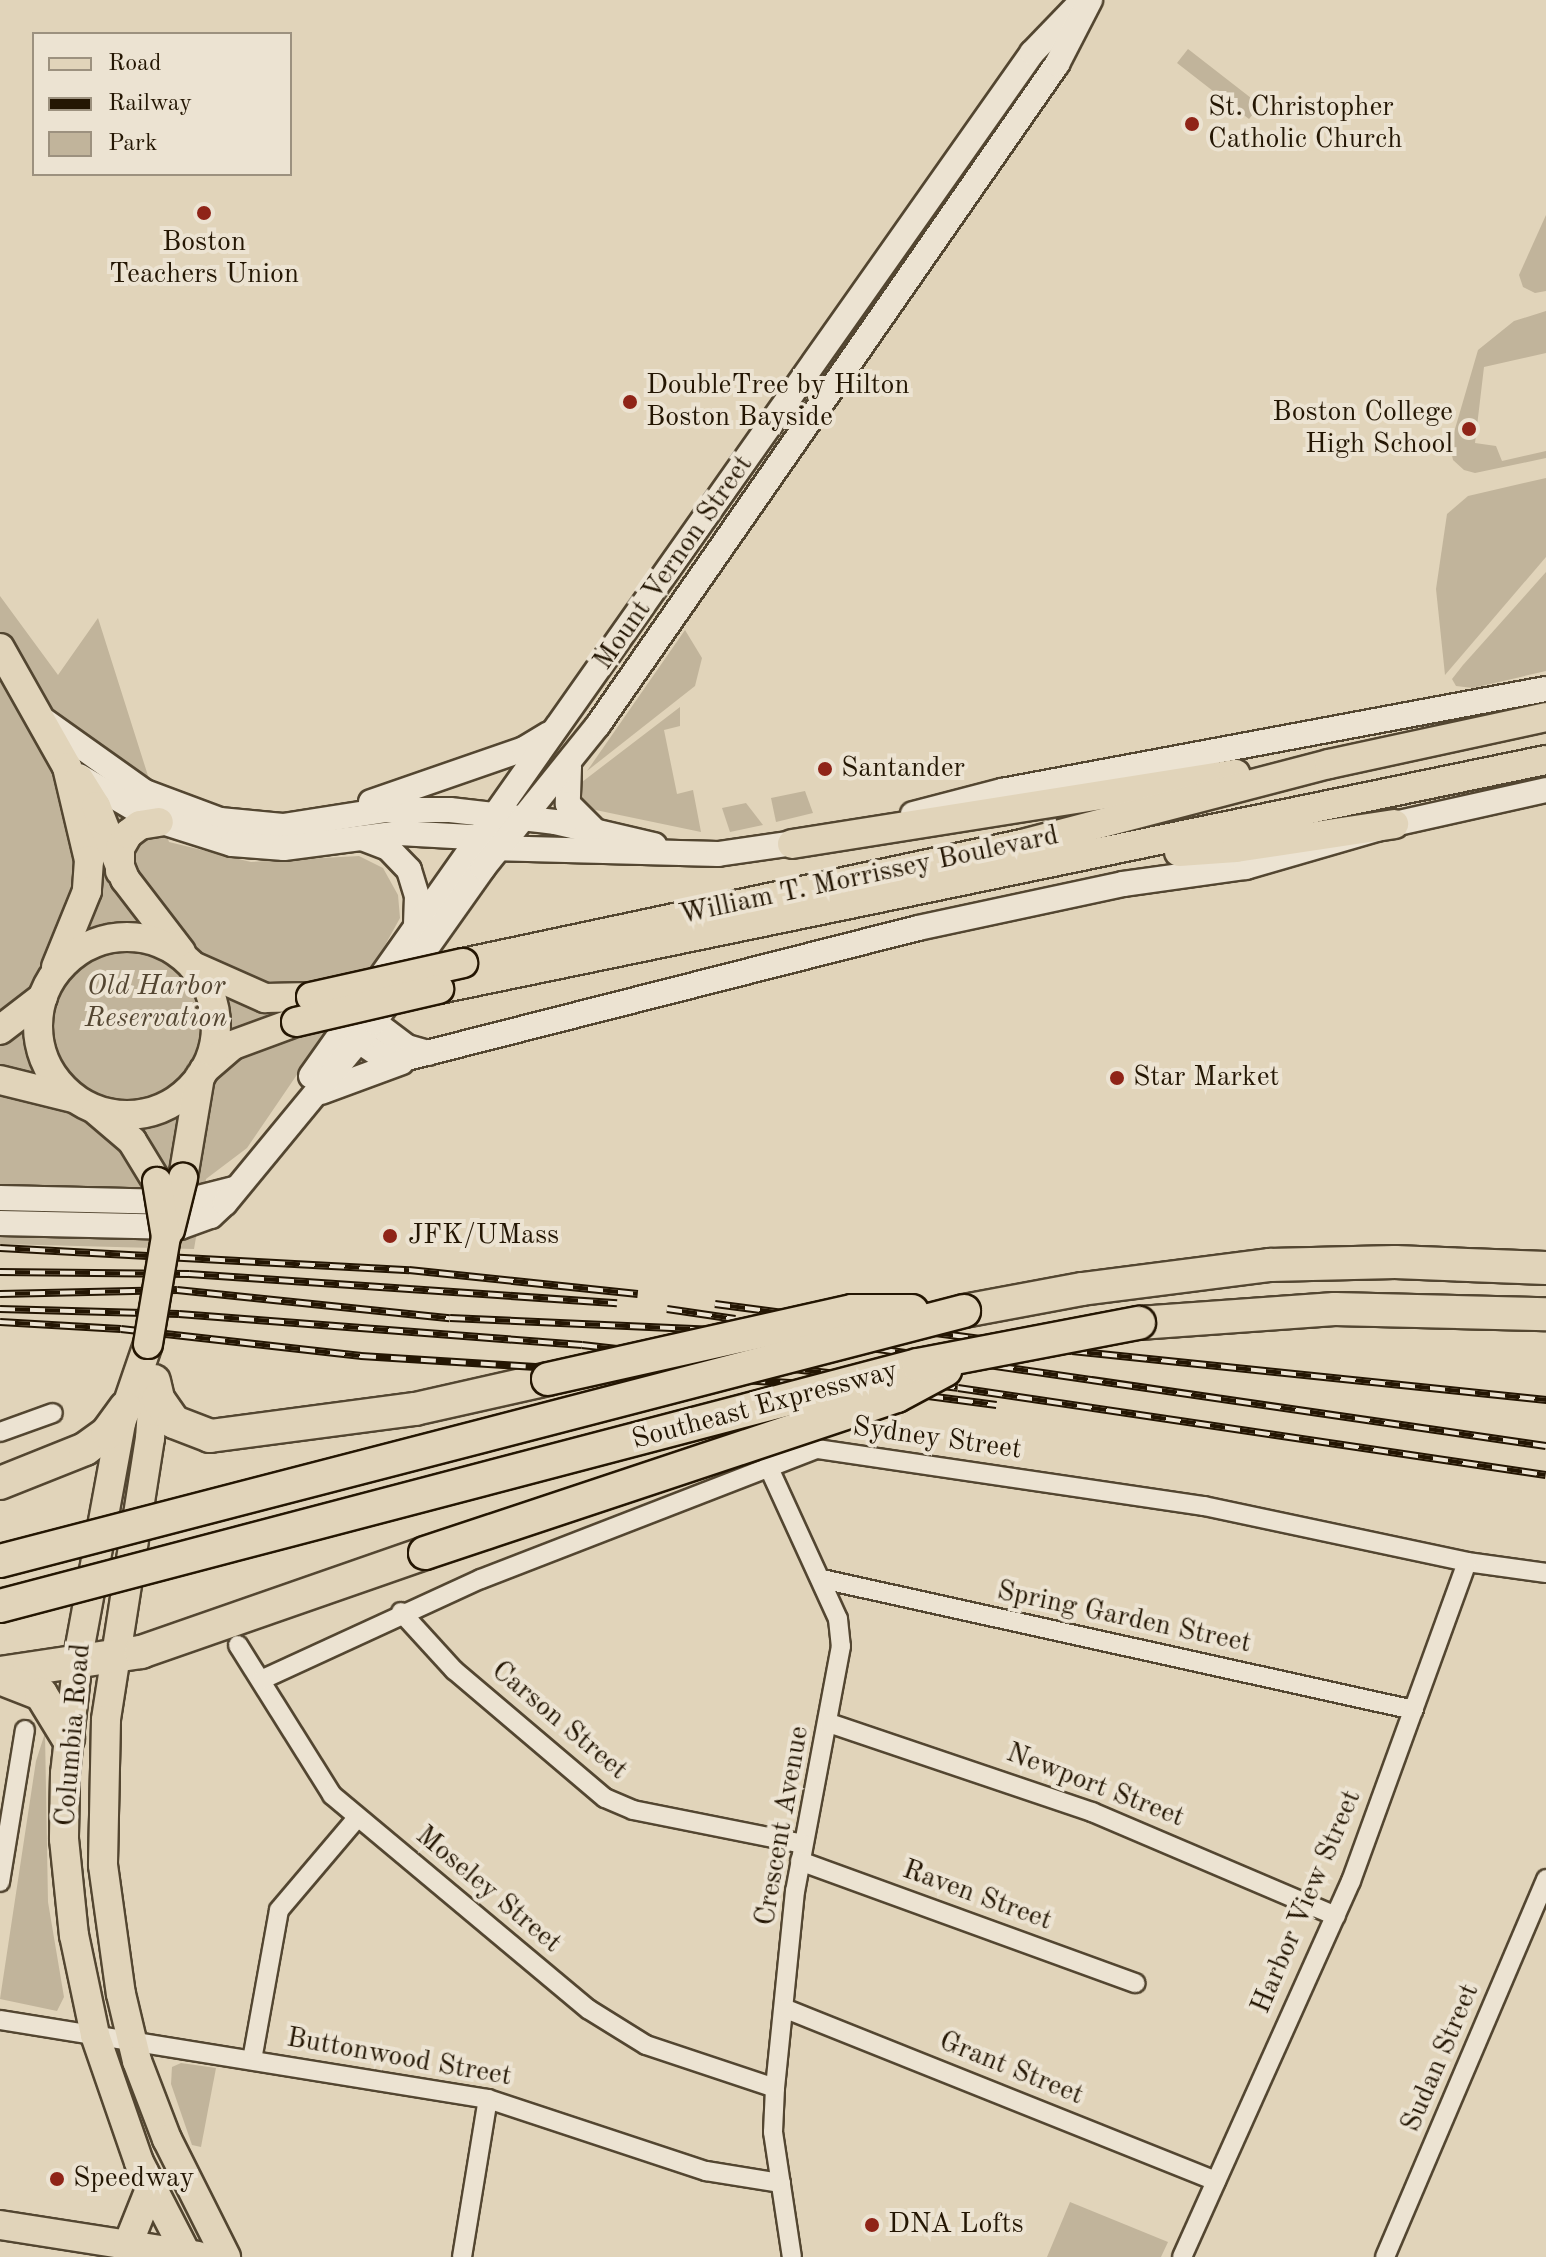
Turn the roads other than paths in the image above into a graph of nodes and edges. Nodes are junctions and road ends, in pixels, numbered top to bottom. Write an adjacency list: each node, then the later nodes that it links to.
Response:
1 (1083, 0): 7 (street, Mount Vernon Street)
2 (1090, 0): 9 (street, Mount Vernon Street)
3 (0, 648): 6 (main road)
4 (1546, 689): 21 (street, William T. Morrissey Boulevard)
5 (1546, 717): 10 (main road, William T. Morrissey Boulevard)
6 (43, 719): 11 (main road); 16 (street)
7 (565, 719): 13 (street, Mount Vernon Street); 16 (street)
8 (1546, 760): 23 (main road, William T. Morrissey Boulevard)
9 (571, 762): 14 (street, Mount Vernon Street); 18 (street)
10 (1329, 764): 21 (main road); 26 (main road, William T. Morrissey Boulevard, bridge)
11 (67, 767): 15 (street, William T. Morrissey Boulevard); 24 (main road); 27 (main road)
12 (1546, 790): 17 (street)
13 (495, 815): 14 (street, William T. Morrissey Boulevard); 16 (street, William T. Morrissey Boulevard); 20 (street, Mount Vernon Street)
14 (525, 818): 18 (street, William T. Morrissey Boulevard); 20 (street, Mount Vernon Street)
15 (159, 822): 19 (street, William T. Morrissey Boulevard); 24 (main road)
16 (310, 824)
17 (1394, 824): 23 (main road); 30 (street)
18 (595, 830): 22 (street, William T. Morrissey Boulevard)
19 (356, 837): 20 (street, William T. Morrissey Boulevard); 25 (street)
20 (489, 843): 22 (street, William T. Morrissey Boulevard); 25 (street, Mount Vernon Street); 28 (street, Mount Vernon Street)
21 (792, 844): 22 (street, William T. Morrissey Boulevard)
22 (690, 854)
23 (1074, 856): 31 (main road, William T. Morrissey Boulevard, bridge)
24 (120, 872): 26 (main road)
25 (416, 930): 28 (street, Mount Vernon Street)
26 (191, 964): 27 (main road); 31 (main road)
27 (46, 990): 29 (main road); 34 (main road)
28 (359, 1026): 30 (street); 33 (street, Mount Vernon Street); 35 (street, Mount Vernon Street)
29 (0, 1030)
30 (428, 1053): 33 (street)
31 (202, 1073): 34 (main road); 36 (main road, Columbia Road)
32 (0, 1080): 34 (main road)
33 (313, 1098): 35 (street, Mount Vernon Street)
34 (82, 1103): 36 (main road)
35 (276, 1137): 37 (street, Mount Vernon Street)
36 (170, 1180): 43 (main road, Columbia Road, bridge)
37 (240, 1186): 38 (street); 39 (street, Mount Vernon Street)
38 (0, 1198)
39 (0, 1223)
40 (1546, 1268): 41 (highway, Southeast Expressway)
41 (964, 1311): 45 (highway, bridge); 51 (highway, Southeast Expressway, bridge)
42 (1546, 1314): 44 (highway, Southeast Expressway, bridge)
43 (148, 1344): 45 (main road, Columbia Road); 46 (main road, Columbia Road)
44 (980, 1350): 55 (highway, Southeast Expressway, bridge); 58 (highway, bridge)
45 (154, 1381): 58 (main road, Columbia Road)
46 (125, 1408): 50 (highway); 59 (main road, Columbia Road)
47 (53, 1413): 48 (street)
48 (0, 1432)
49 (768, 1466): 52 (street, Sydney Street); 54 (street, Crescent Avenue); 56 (street, Sydney Street)
50 (0, 1483)
51 (0, 1561)
52 (1467, 1562): 53 (street, Sydney Street); 62 (street, Harbor View Street)
53 (1546, 1573)
54 (822, 1579): 62 (street, Spring Garden Street); 63 (street, Crescent Avenue)
55 (0, 1606)
56 (401, 1612): 61 (street, Sydney Street); 68 (street, Carson Street)
57 (238, 1645): 61 (street, Moseley Street)
58 (114, 1656): 59 (highway); 77 (main road, Columbia Road)
59 (78, 1658): 60 (highway); 65 (main road, Columbia Road)
60 (0, 1676): 65 (highway)
61 (261, 1680): 66 (street, Moseley Street)
62 (1414, 1710): 72 (street, Harbor View Street)
63 (829, 1723): 68 (street, Crescent Avenue); 72 (street, Newport Street)
64 (25, 1730): 67 (street)
65 (68, 1738): 76 (main road, Columbia Road)
66 (357, 1818): 78 (street); 79 (street, Moseley Street)
67 (5, 1824): 70 (street)
68 (801, 1852): 73 (street, Raven Street); 74 (street, Crescent Avenue)
69 (1546, 1879): 71 (street, Sudan Street)
70 (0, 1882)
71 (1541, 1908): 91 (street, Sudan Street)
72 (1336, 1916): 81 (street, Harbor View Street)
73 (1136, 1983)
74 (786, 2009): 79 (street, Crescent Avenue); 81 (street, Grant Street)
75 (0, 2020): 76 (street, Buttonwood Street)
76 (95, 2035): 77 (street, Buttonwood Street); 83 (main road, Columbia Road)
77 (131, 2041): 78 (street, Buttonwood Street); 87 (main road, Columbia Road)
78 (252, 2060): 80 (street, Buttonwood Street)
79 (775, 2088): 82 (street, Crescent Avenue)
80 (488, 2099): 82 (street, Buttonwood Street); 88 (street)
81 (1216, 2181): 90 (street, Harbor View Street)
82 (781, 2183): 89 (street, Crescent Avenue)
83 (150, 2189): 85 (main road); 86 (main road, Columbia Road)
84 (0, 2225): 85 (main road)
85 (128, 2244): 86 (main road)
86 (194, 2256)
87 (226, 2257)
88 (462, 2257)
89 (792, 2257)
90 (1182, 2257)
91 (1385, 2257)

